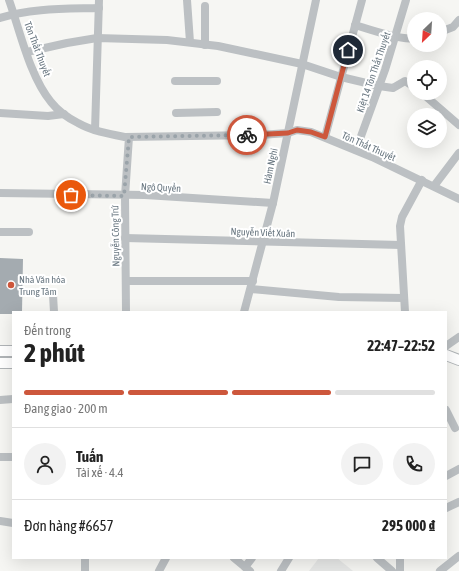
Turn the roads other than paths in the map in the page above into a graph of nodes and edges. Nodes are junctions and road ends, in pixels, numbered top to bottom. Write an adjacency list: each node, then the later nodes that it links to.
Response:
1 (9, 0): 8 (street, Tôn Thất Thuyết)
2 (187, 0): 16 (street)
3 (316, 0): 19 (street, Hàm Nghi)
4 (362, 0): 11 (street)
5 (406, 0): 13 (street, Kiệt 14 Tôn Thất Thuyết)
6 (99, 4): 8 (street); 14 (street)
7 (205, 6): 17 (street)
8 (14, 13): 9 (street); 18 (street, Tôn Thất Thuyết)
9 (0, 18)
10 (459, 20): 12 (street)
11 (355, 25): 13 (street); 20 (street)
12 (447, 29)
13 (395, 36): 15 (street); 24 (street, Kiệt 14 Tôn Thất Thuyết)
14 (97, 38): 16 (street); 18 (street); 31 (street)
15 (407, 39)
16 (190, 42): 17 (street)
17 (204, 45): 19 (street)
18 (27, 52): 29 (street, Tôn Thất Thuyết)
19 (302, 64): 20 (street); 32 (street, Hàm Nghi)
20 (341, 77): 24 (street); 34 (street)
21 (175, 81): 22 (street)
22 (217, 81)
23 (407, 82): 24 (street)
24 (379, 86): 35 (street, Kiệt 14 Tôn Thất Thuyết)
25 (430, 100): 30 (street)
26 (217, 112): 28 (street)
27 (0, 113): 29 (street)
28 (176, 113)
29 (64, 114): 31 (street, Tôn Thất Thuyết)
30 (459, 125)
31 (95, 130): 33 (street, Tôn Thất Thuyết)
32 (288, 133): 33 (street, Tôn Thất Thuyết); 34 (street, Tôn Thất Thuyết); 42 (street, Hàm Nghi)
33 (129, 137): 40 (street, Nguyễn Công Trứ)
34 (325, 137): 35 (street, Tôn Thất Thuyết)
35 (356, 150): 37 (street, Tôn Thất Thuyết)
36 (459, 153): 38 (street)
37 (422, 180): 38 (street, Tôn Thất Thuyết); 47 (street)
38 (434, 186): 41 (street, Tôn Thất Thuyết)
39 (0, 193): 40 (street, Ngô Quyền)
40 (124, 196): 42 (street, Ngô Quyền); 45 (street, Nguyễn Công Trứ)
41 (459, 200)
42 (273, 203): 46 (street, Hàm Nghi)
43 (0, 232): 44 (street)
44 (29, 232)
45 (125, 238): 46 (street, Nguyễn Viết Xuân); 48 (street, Nguyễn Công Trứ)
46 (263, 242): 47 (street, Nguyễn Viết Xuân); 49 (street, Hàm Nghi)
47 (401, 245): 51 (street)
48 (126, 281): 49 (street); 53 (street, Nguyễn Công Trứ)
49 (252, 285): 51 (street); 54 (street, Hàm Nghi)
50 (53, 295): 52 (street)
51 (404, 298): 55 (street)
52 (54, 311)
53 (126, 311)
54 (244, 311)
55 (405, 311)
56 (459, 337): 57 (street)
57 (447, 345)
58 (0, 351): 59 (main road)
59 (12, 351)
60 (447, 355): 61 (main road)
61 (459, 360)
62 (0, 363): 63 (main road)
63 (12, 363)
64 (12, 399): 65 (street)
65 (0, 400)
66 (447, 412): 67 (street)
67 (457, 427): 68 (street)
68 (447, 432)
69 (0, 457): 70 (street)
70 (12, 457)
71 (459, 469): 72 (street)
72 (447, 475)
73 (459, 502): 74 (street)
74 (447, 508)
75 (0, 522): 76 (street)
76 (12, 523)
77 (459, 556): 91 (street)
78 (85, 559): 86 (street)
79 (165, 559): 87 (street)
80 (235, 559): 85 (street)
81 (252, 559): 85 (street)
82 (288, 559): 88 (street)
83 (378, 559): 89 (street)
84 (400, 559): 90 (street)
85 (247, 569)
86 (85, 571)
87 (159, 571)
88 (281, 571)
89 (392, 571)
90 (400, 571)
91 (440, 571)

